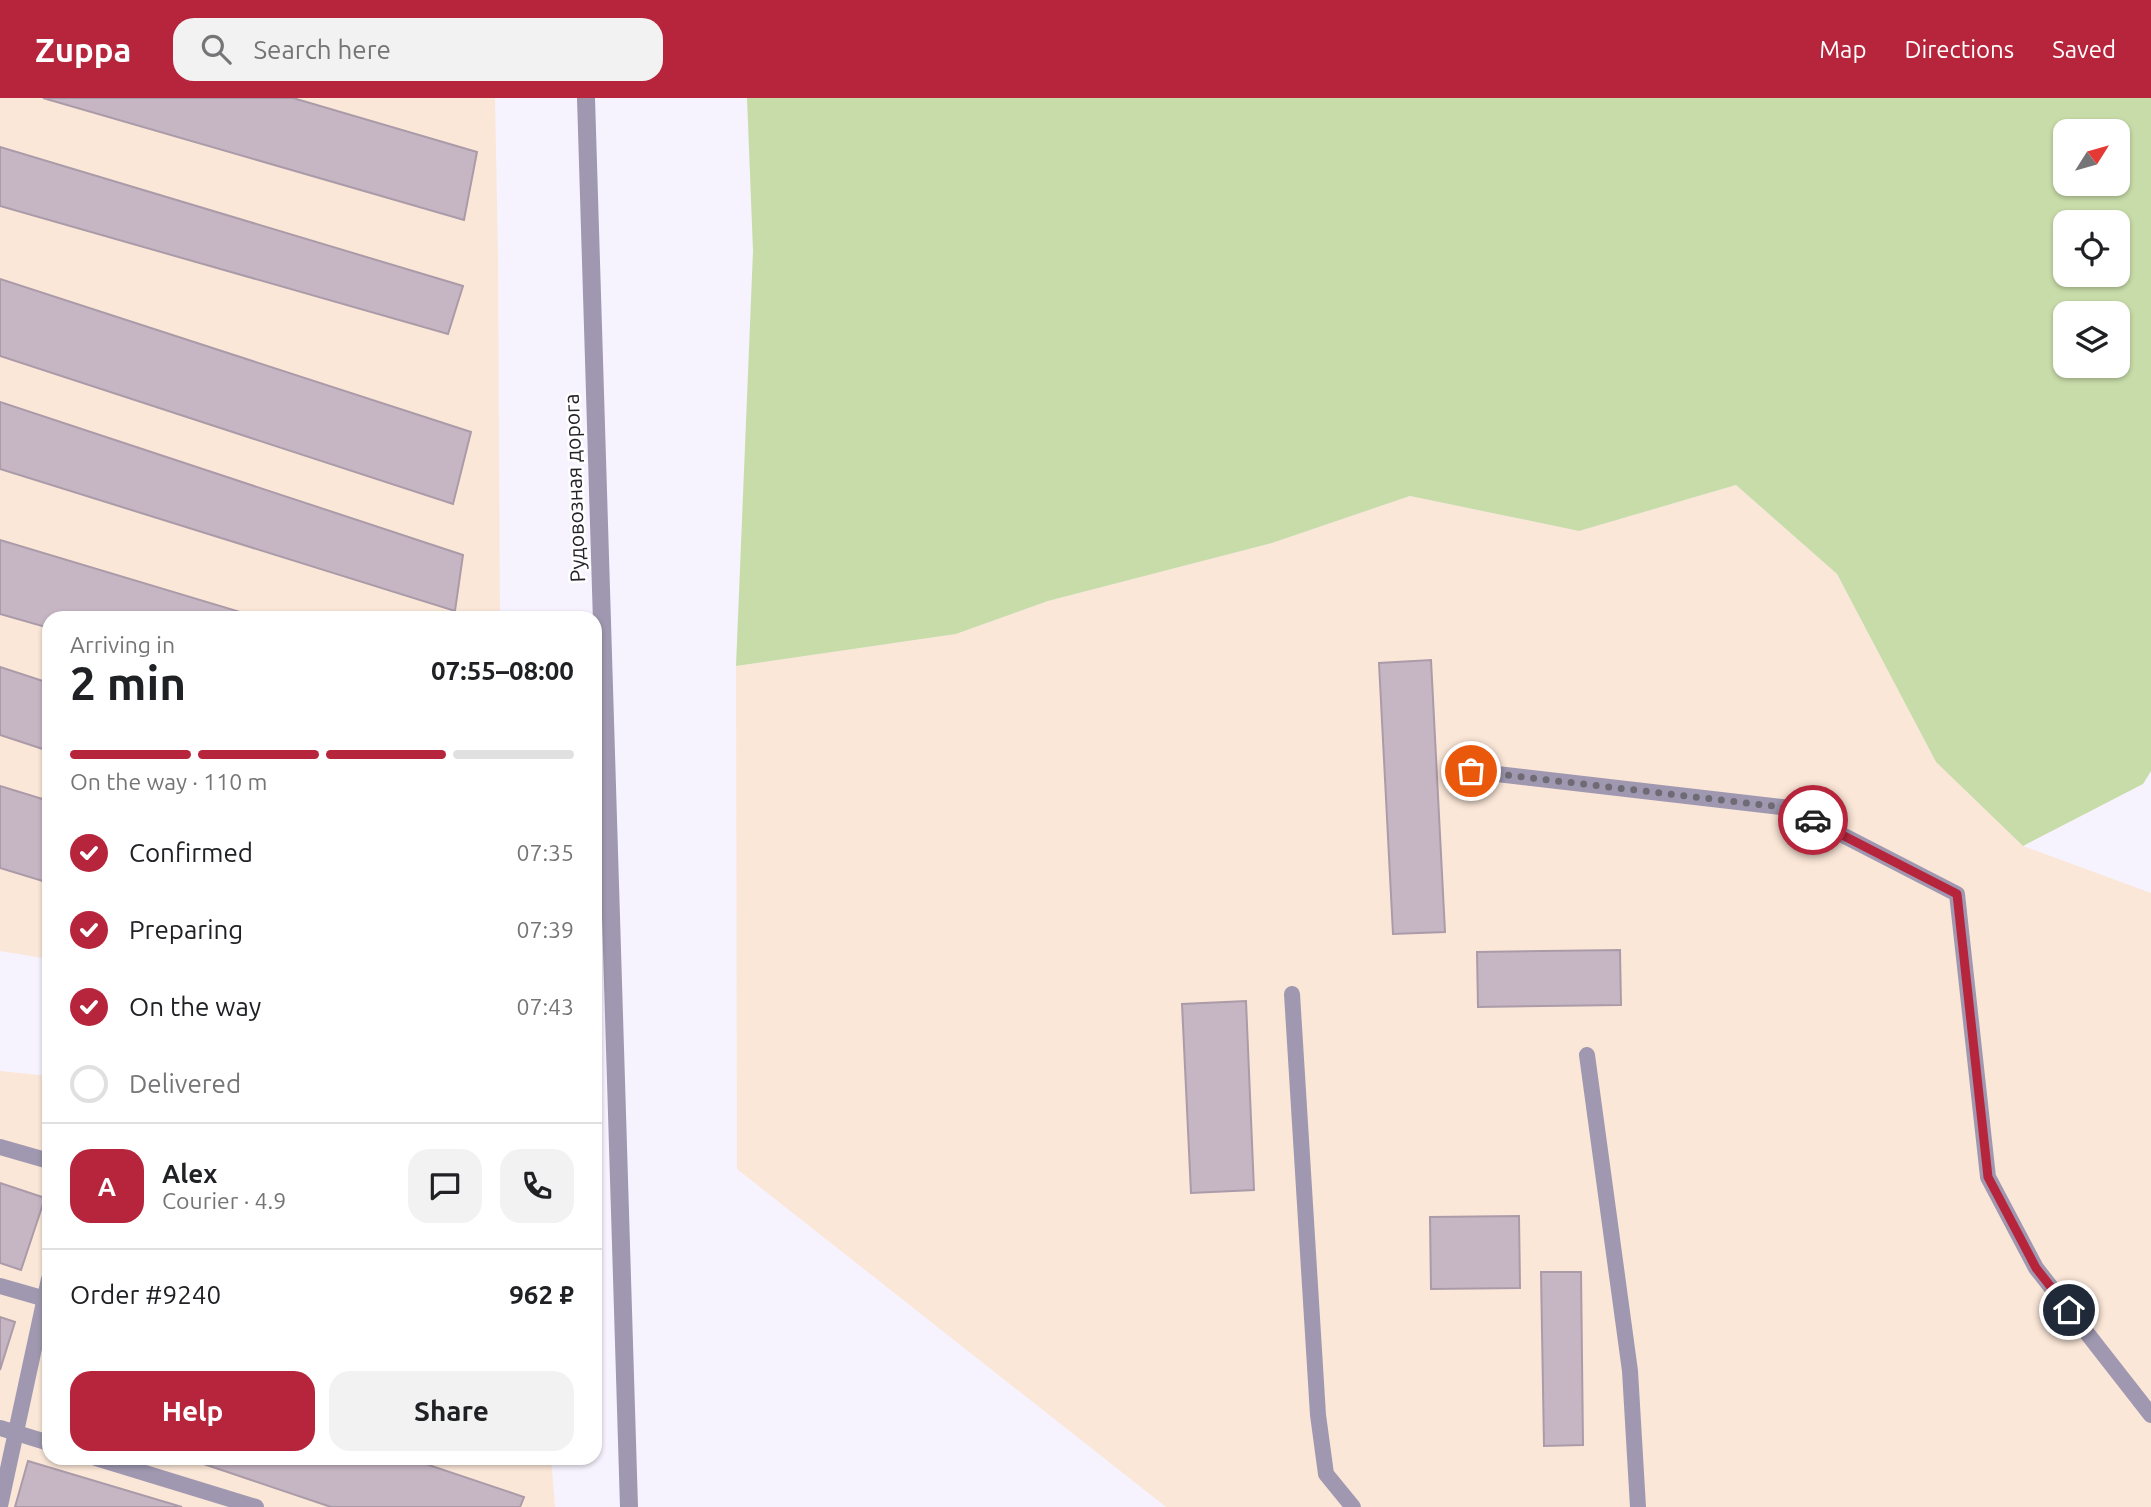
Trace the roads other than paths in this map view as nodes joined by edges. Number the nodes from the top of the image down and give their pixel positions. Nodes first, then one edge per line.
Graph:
1 (586, 98) edge
2 (602, 611) edge
3 (602, 622) edge
4 (1471, 771) dead end
5 (1292, 995) dead end
6 (1587, 1055) dead end
7 (0, 1147) edge
8 (42, 1159) edge
9 (0, 1286) edge
10 (42, 1299) edge
11 (42, 1317) edge
12 (2151, 1415) edge
13 (8, 1431) edge
14 (42, 1441) edge
15 (119, 1465) edge
16 (0, 1506) edge
17 (256, 1507) edge
18 (629, 1507) edge
19 (1353, 1507) edge
20 (1638, 1507) edge

1 - 2 street, Рудовозная дорога
3 - 18 street, Рудовозная дорога
4 - 12 lane
5 - 19 lane
6 - 20 lane
7 - 8 lane
9 - 10 lane
11 - 13 lane
13 - 14 lane
13 - 16 lane
15 - 17 lane

